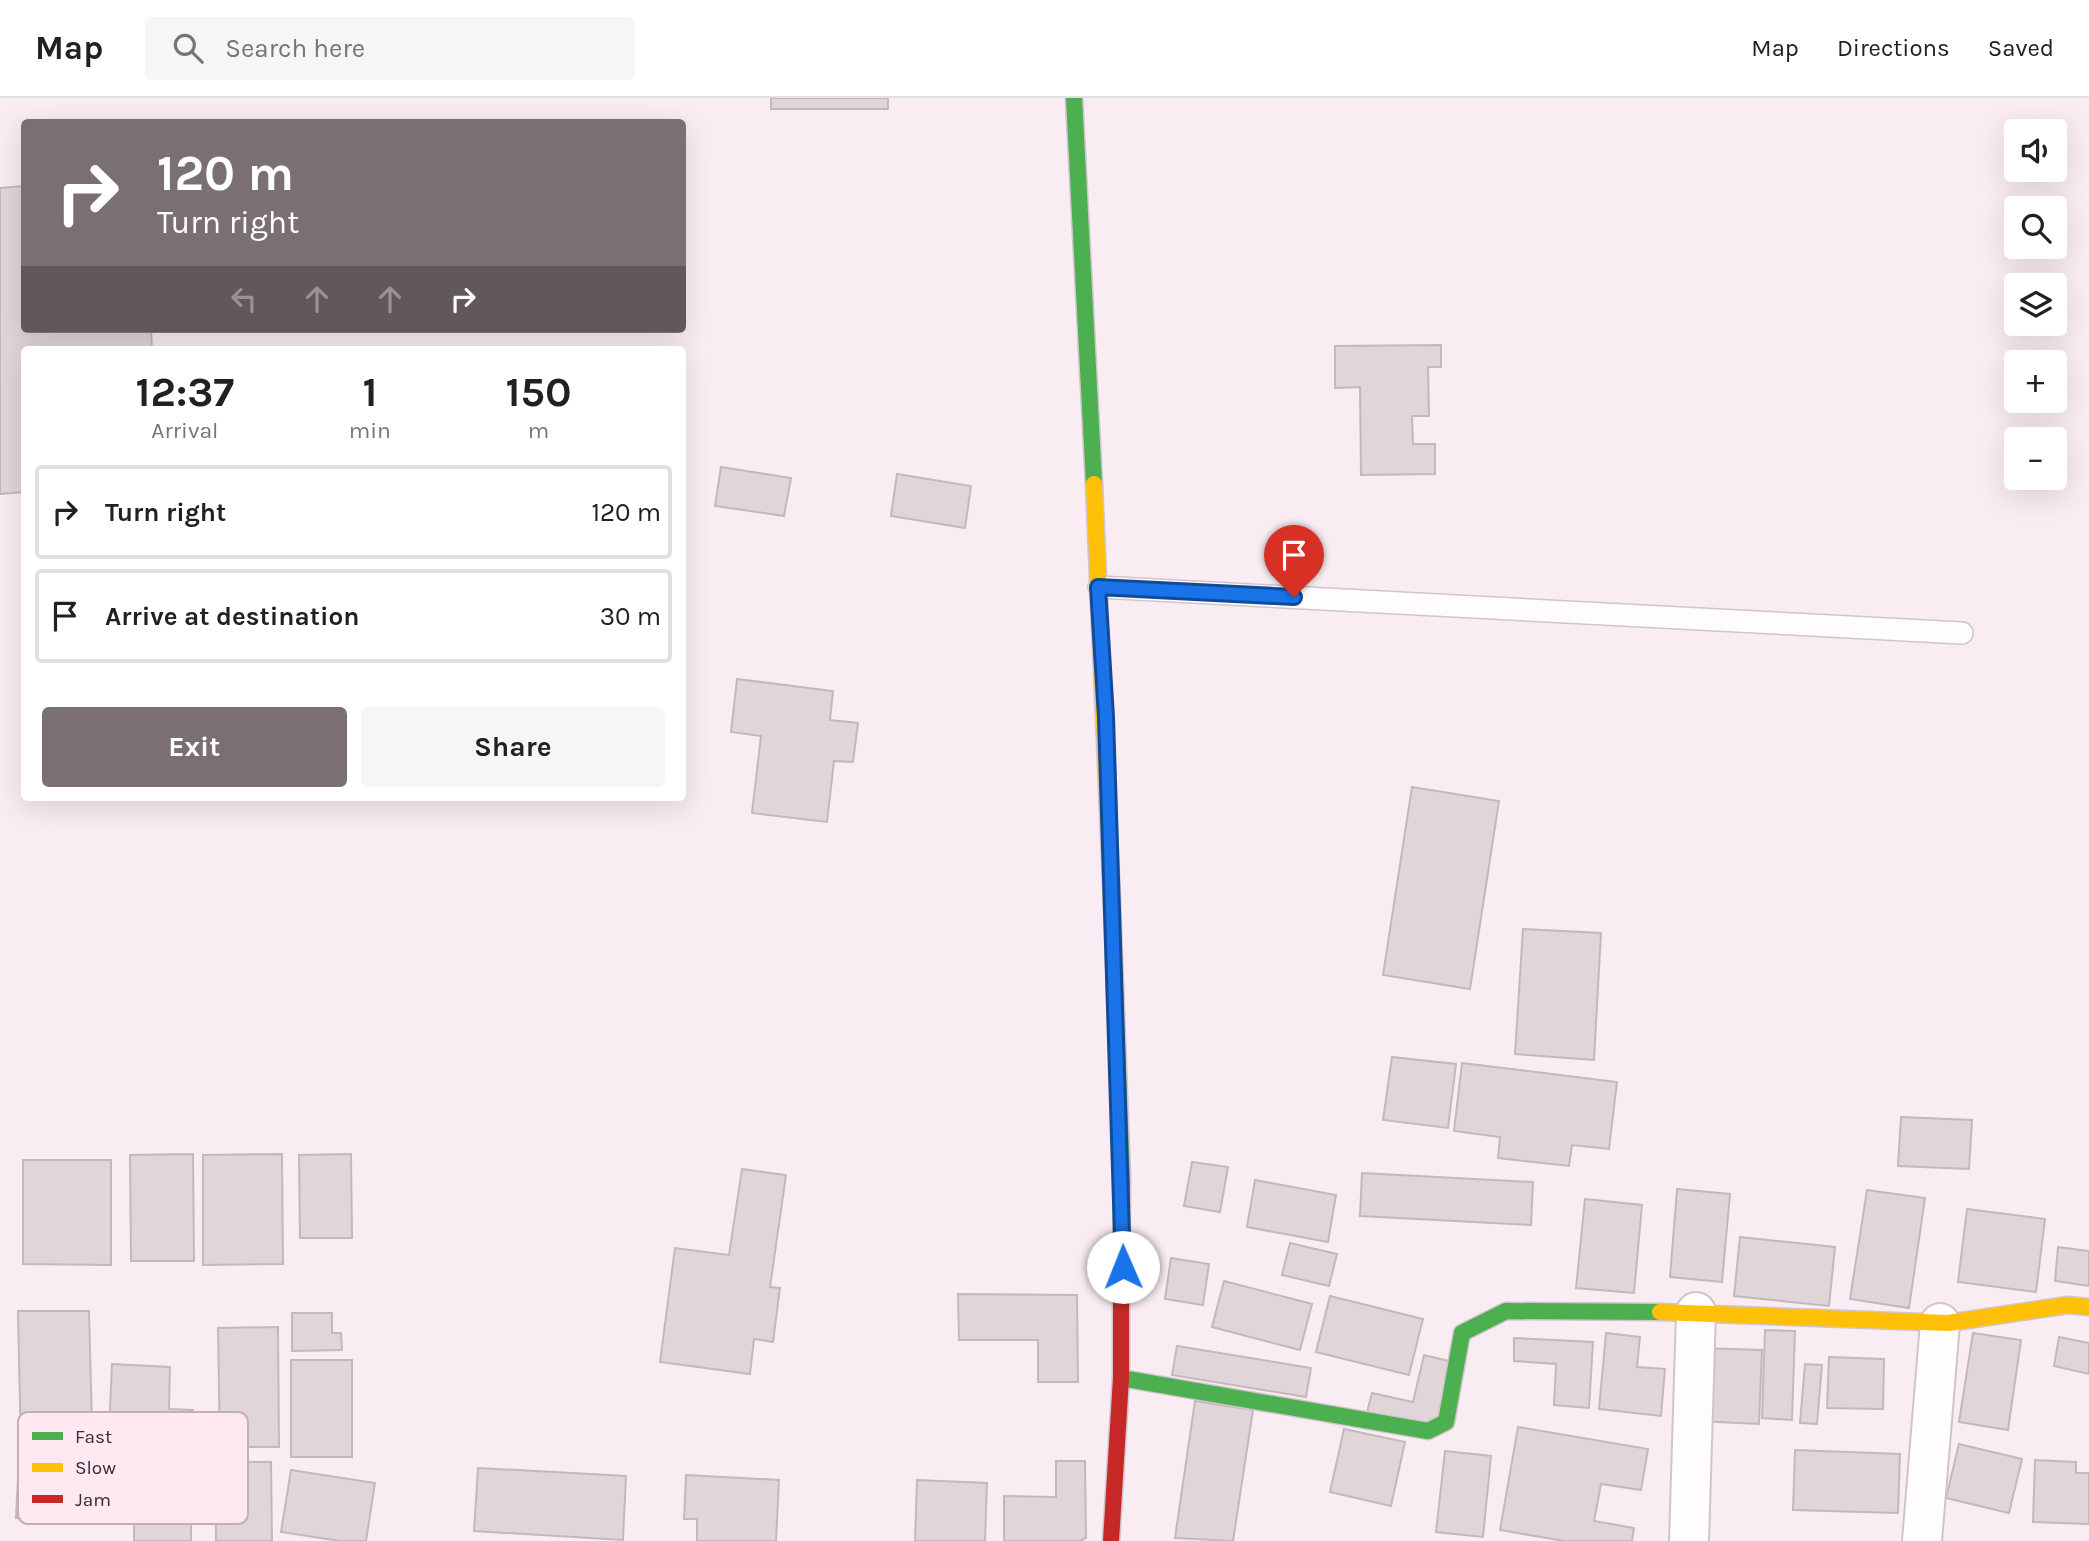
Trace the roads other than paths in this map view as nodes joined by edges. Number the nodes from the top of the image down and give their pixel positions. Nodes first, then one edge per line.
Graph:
1 (1074, 98) edge
2 (1098, 587) junction
3 (1962, 633) dead end
4 (2089, 1307) edge
5 (1696, 1312) junction
6 (1940, 1323) junction
7 (1121, 1378) junction
8 (1111, 1541) edge
9 (1689, 1541) edge
10 (1922, 1541) edge

1 - 2 street
2 - 3 lane
2 - 7 street
4 - 6 street
5 - 6 street
5 - 7 street
5 - 9 street
6 - 10 street
7 - 8 street

